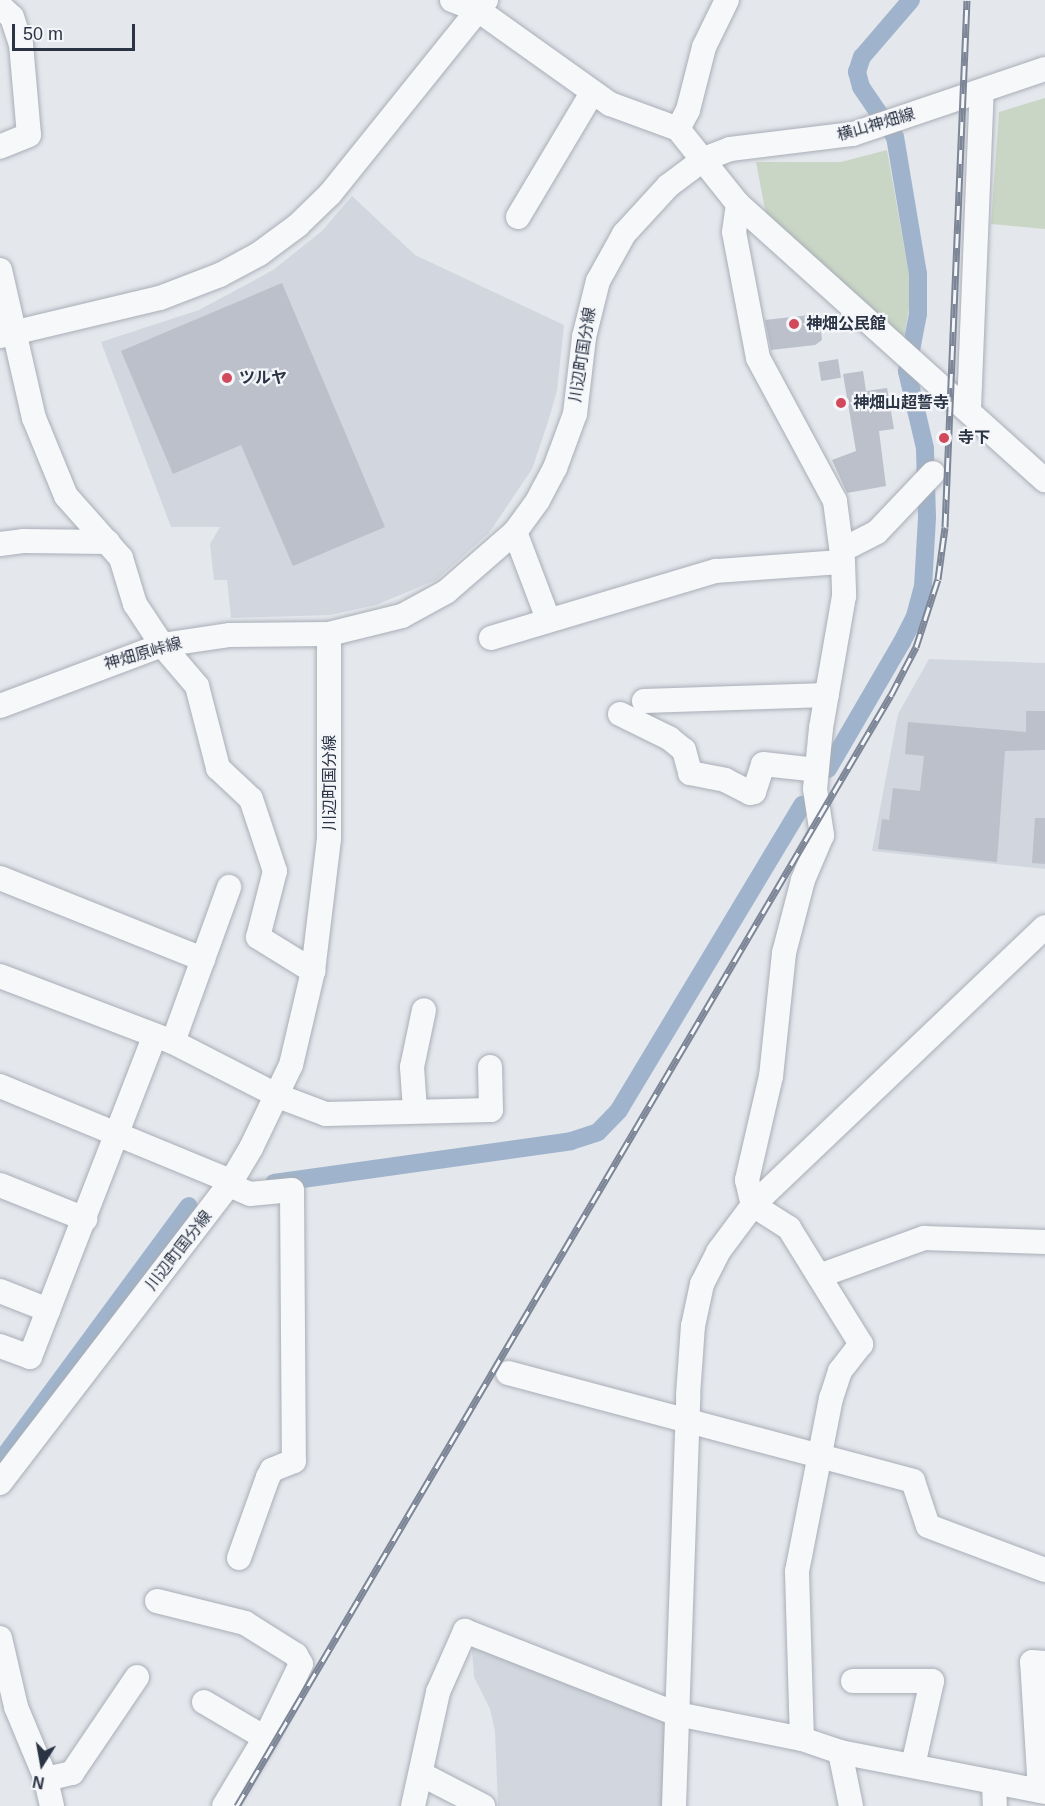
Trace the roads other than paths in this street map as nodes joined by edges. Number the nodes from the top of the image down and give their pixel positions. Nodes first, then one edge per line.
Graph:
1 (453, 0) edge
2 (727, 0) edge
3 (482, 5) edge
4 (0, 6) edge
5 (1045, 69) edge
6 (982, 91) junction
7 (592, 93) junction
8 (678, 129) junction
9 (0, 147) edge
10 (704, 159) junction
11 (738, 204) junction
12 (518, 217) dead end
13 (0, 270) edge
14 (6, 334) edge
15 (969, 408) junction
16 (929, 477) dead end
17 (1045, 480) edge
18 (515, 532) junction
19 (108, 542) junction
20 (0, 544) edge
21 (843, 556) junction
22 (548, 619) junction
23 (329, 634) junction
24 (491, 638) dead end
25 (162, 645) junction
26 (827, 694) junction
27 (644, 701) dead end
28 (0, 706) edge
29 (620, 714) dead end
30 (817, 770) junction
31 (0, 878) edge
32 (229, 887) dead end
33 (1045, 927) edge
34 (203, 958) junction
35 (313, 971) junction
36 (0, 976) edge
37 (424, 1010) dead end
38 (164, 1039) junction
39 (490, 1067) dead end
40 (0, 1086) edge
41 (278, 1095) junction
42 (415, 1110) junction
43 (120, 1133) junction
44 (230, 1183) junction
45 (0, 1185) edge
46 (753, 1205) junction
47 (85, 1219) junction
48 (1045, 1242) edge
49 (819, 1276) junction
50 (0, 1291) edge
51 (48, 1310) junction
52 (0, 1346) edge
53 (508, 1373) dead end
54 (688, 1422) junction
55 (817, 1455) junction
56 (0, 1483) edge
57 (239, 1558) dead end
58 (1045, 1570) edge
59 (157, 1601) dead end
60 (0, 1638) edge
61 (1045, 1663) edge
62 (137, 1677) dead end
63 (853, 1681) dead end
64 (204, 1702) dead end
65 (676, 1714) junction
66 (265, 1738) junction
67 (802, 1739) junction
68 (840, 1752) junction
69 (913, 1765) junction
70 (421, 1774) junction
71 (46, 1779) junction
72 (1042, 1791) edge
73 (995, 1794) edge
74 (52, 1806) edge
75 (224, 1806) edge
76 (413, 1806) edge
77 (483, 1806) edge
78 (674, 1806) edge
79 (852, 1806) edge

1 - 3 street
2 - 8 street
3 - 7 street
3 - 14 street
4 - 9 street
5 - 6 street, 横山神畑線
6 - 10 street, 横山神畑線
6 - 15 street
7 - 8 street
7 - 12 street
8 - 10 street
10 - 11 street
10 - 18 street, 川辺町国分線
11 - 15 street
11 - 21 street
13 - 14 street
14 - 19 street
15 - 17 street
16 - 21 street
18 - 22 street
18 - 23 street, 川辺町国分線
19 - 20 street
19 - 25 street
21 - 22 street
21 - 26 street
22 - 24 street
23 - 25 street, 神畑原峠線
23 - 35 street, 川辺町国分線
25 - 28 street, 神畑原峠線
25 - 35 street
26 - 27 street
26 - 30 street
29 - 30 street
30 - 46 street
31 - 34 street
32 - 34 street
33 - 46 street
34 - 38 street
35 - 41 street, 川辺町国分線
36 - 38 street
37 - 42 street
38 - 41 street
38 - 43 street
39 - 42 street
40 - 43 street
41 - 42 street
41 - 44 street, 川辺町国分線
43 - 44 street
43 - 47 street
44 - 56 street, 川辺町国分線
44 - 57 street
45 - 47 street
46 - 49 street
46 - 54 street
47 - 51 street
48 - 49 street
49 - 55 street
50 - 51 street
51 - 52 street
53 - 54 street
54 - 55 street
54 - 65 street
55 - 58 street
55 - 67 street
59 - 66 street
60 - 71 street
61 - 72 street
62 - 71 street
63 - 69 street
64 - 66 street
65 - 67 street
65 - 70 street
65 - 78 street
66 - 75 street
67 - 68 street
68 - 69 street
68 - 79 street
69 - 73 street
70 - 76 street
70 - 77 street
71 - 74 street
72 - 73 street

